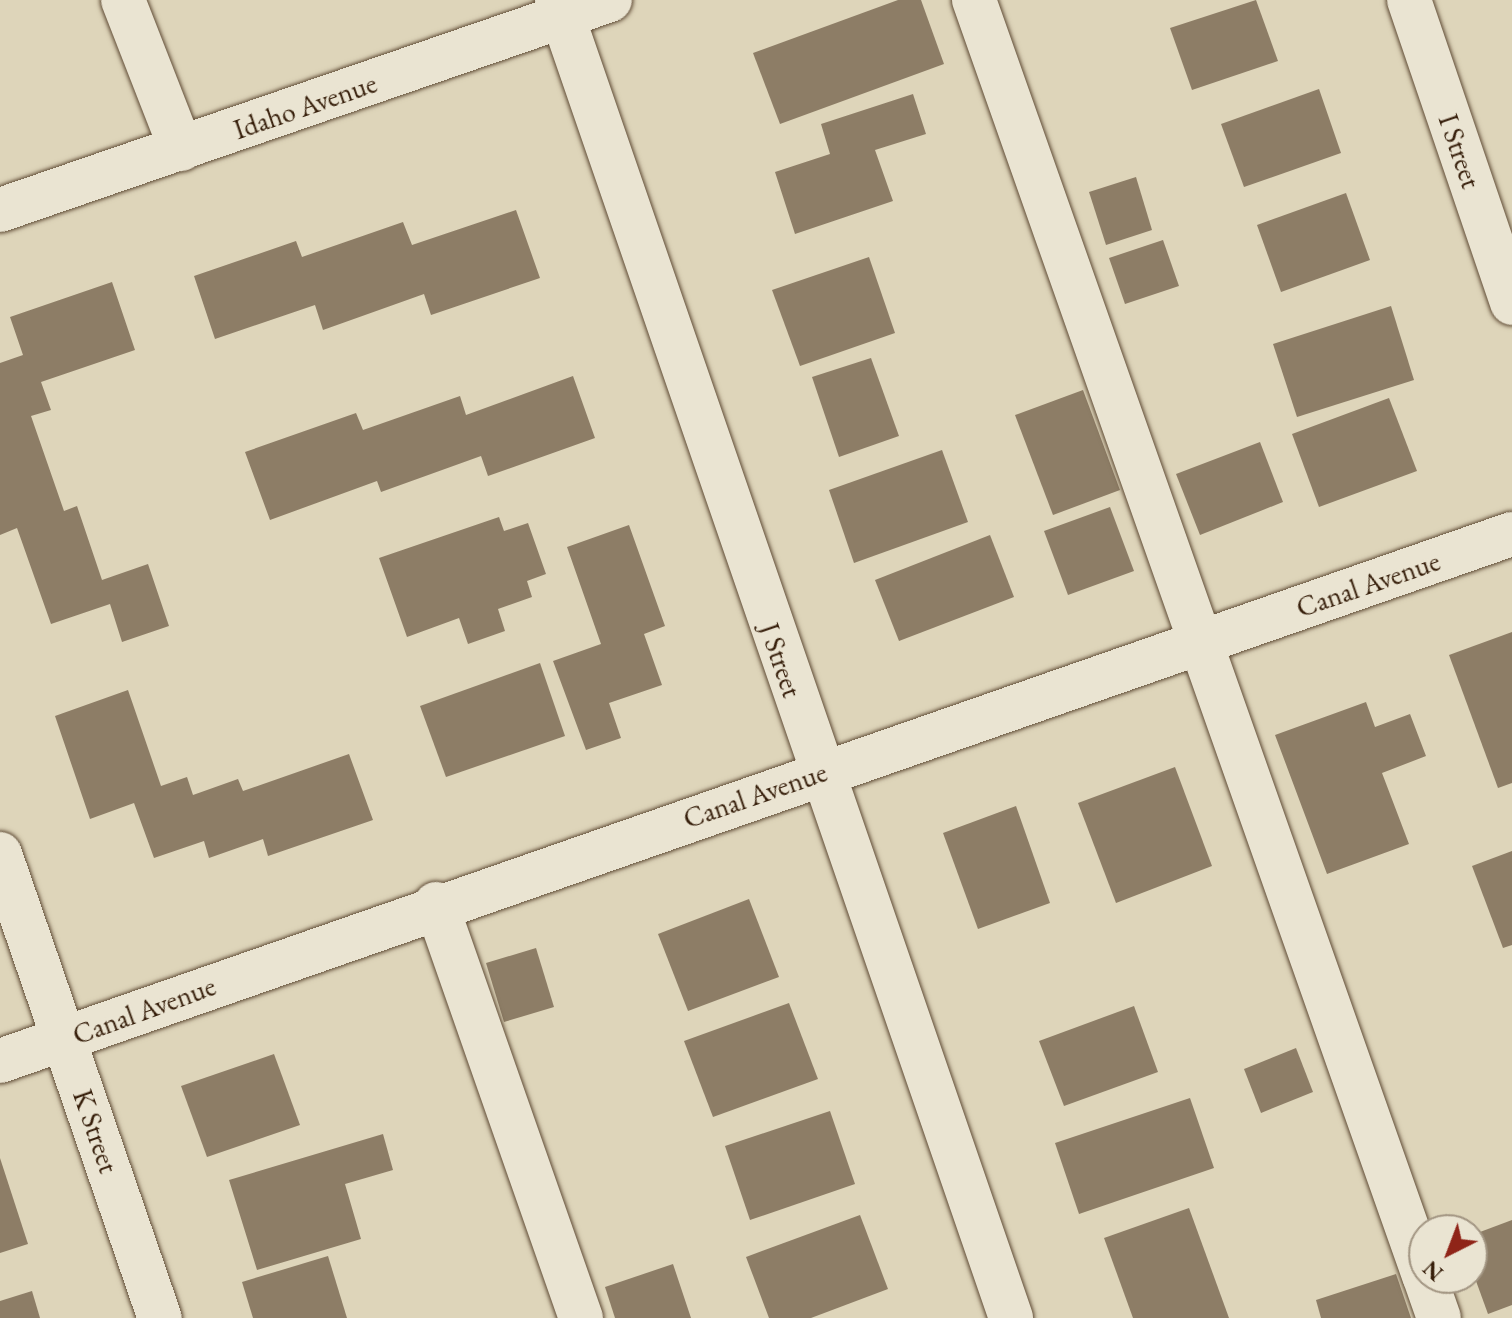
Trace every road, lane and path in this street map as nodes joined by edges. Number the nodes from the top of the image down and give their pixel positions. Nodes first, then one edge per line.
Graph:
1 (123, 0) edge
2 (610, 0) edge
3 (974, 0) edge
4 (1409, 0) edge
5 (560, 8) edge
6 (181, 149) junction
7 (0, 210) edge
8 (1512, 303) edge
9 (1512, 534) edge
10 (1203, 642) junction
11 (820, 772) junction
12 (0, 854) edge
13 (436, 904) junction
14 (64, 1038) junction
15 (0, 1061) edge
16 (1408, 1231) edge
17 (1430, 1294) edge
18 (160, 1318) edge
19 (581, 1318) edge
20 (1011, 1318) edge
21 (1439, 1318) edge

1 - 6 street
2 - 5 street, Idaho Avenue
3 - 10 street
4 - 8 street, I Street
5 - 6 street, Idaho Avenue
5 - 11 street, J Street
6 - 7 street, Idaho Avenue
9 - 10 street, Canal Avenue
10 - 11 street, Canal Avenue
10 - 16 street
11 - 13 street, Canal Avenue
11 - 20 street, J Street
12 - 14 street, K Street
13 - 14 street, Canal Avenue
13 - 19 street
14 - 15 street, Canal Avenue
14 - 18 street, K Street
17 - 21 street

